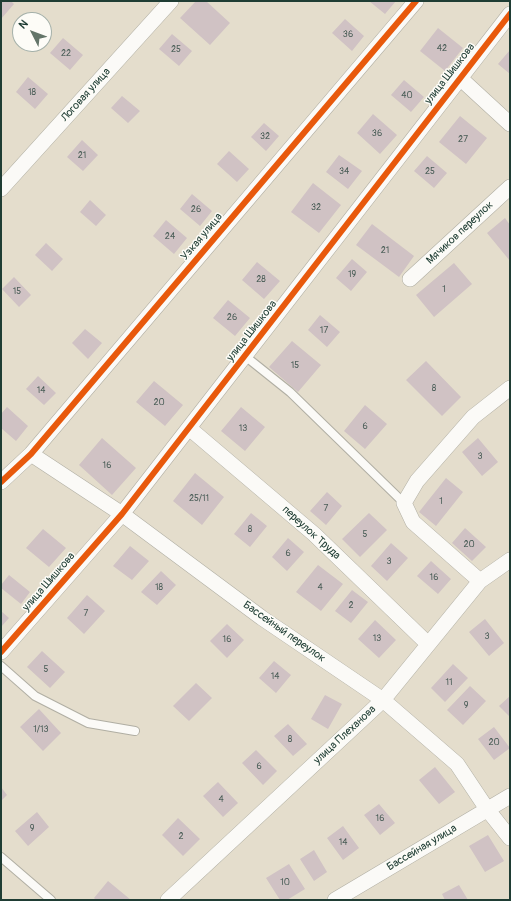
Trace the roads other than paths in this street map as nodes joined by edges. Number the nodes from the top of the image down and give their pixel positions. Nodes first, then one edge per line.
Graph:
1 (171, 1) edge
2 (416, 1) edge
3 (510, 14) edge
4 (460, 78) junction
5 (510, 124) edge
6 (510, 187) edge
7 (1, 190) edge
8 (410, 279) dead end
9 (245, 356) junction
10 (510, 388) edge
11 (189, 428) junction
12 (31, 454) junction
13 (1, 482) edge
14 (404, 503) junction
15 (122, 514) junction
16 (510, 560) edge
17 (480, 582) junction
18 (428, 644) junction
19 (1, 652) edge
20 (1, 666) edge
21 (383, 700) junction
22 (135, 731) dead end
23 (510, 796) edge
24 (487, 809) junction
25 (510, 838) edge
26 (1, 857) edge
27 (51, 900) edge
28 (168, 900) edge
29 (335, 900) edge

1 - 7 street, Логовая улица
2 - 12 street, Узкая улица
3 - 4 street, улица Шишкова
4 - 5 street
4 - 9 street, улица Шишкова
6 - 8 street, Мячиков переулок
9 - 11 street, улица Шишкова
9 - 14 lane
10 - 14 street
11 - 15 street, улица Шишкова
11 - 18 street, переулок Труда
12 - 13 street, Узкая улица
12 - 15 street, Бассейный переулок
14 - 17 street
15 - 19 street, улица Шишкова
15 - 21 street, Бассейный переулок
16 - 17 street, улица Плеханова
17 - 18 street, улица Плеханова
18 - 21 street, улица Плеханова
20 - 22 lane
21 - 24 street, Бассейный переулок
21 - 28 street, улица Плеханова
23 - 24 street, Бассейная улица
24 - 25 street, Бассейный переулок
24 - 29 street, Бассейная улица
26 - 27 lane

